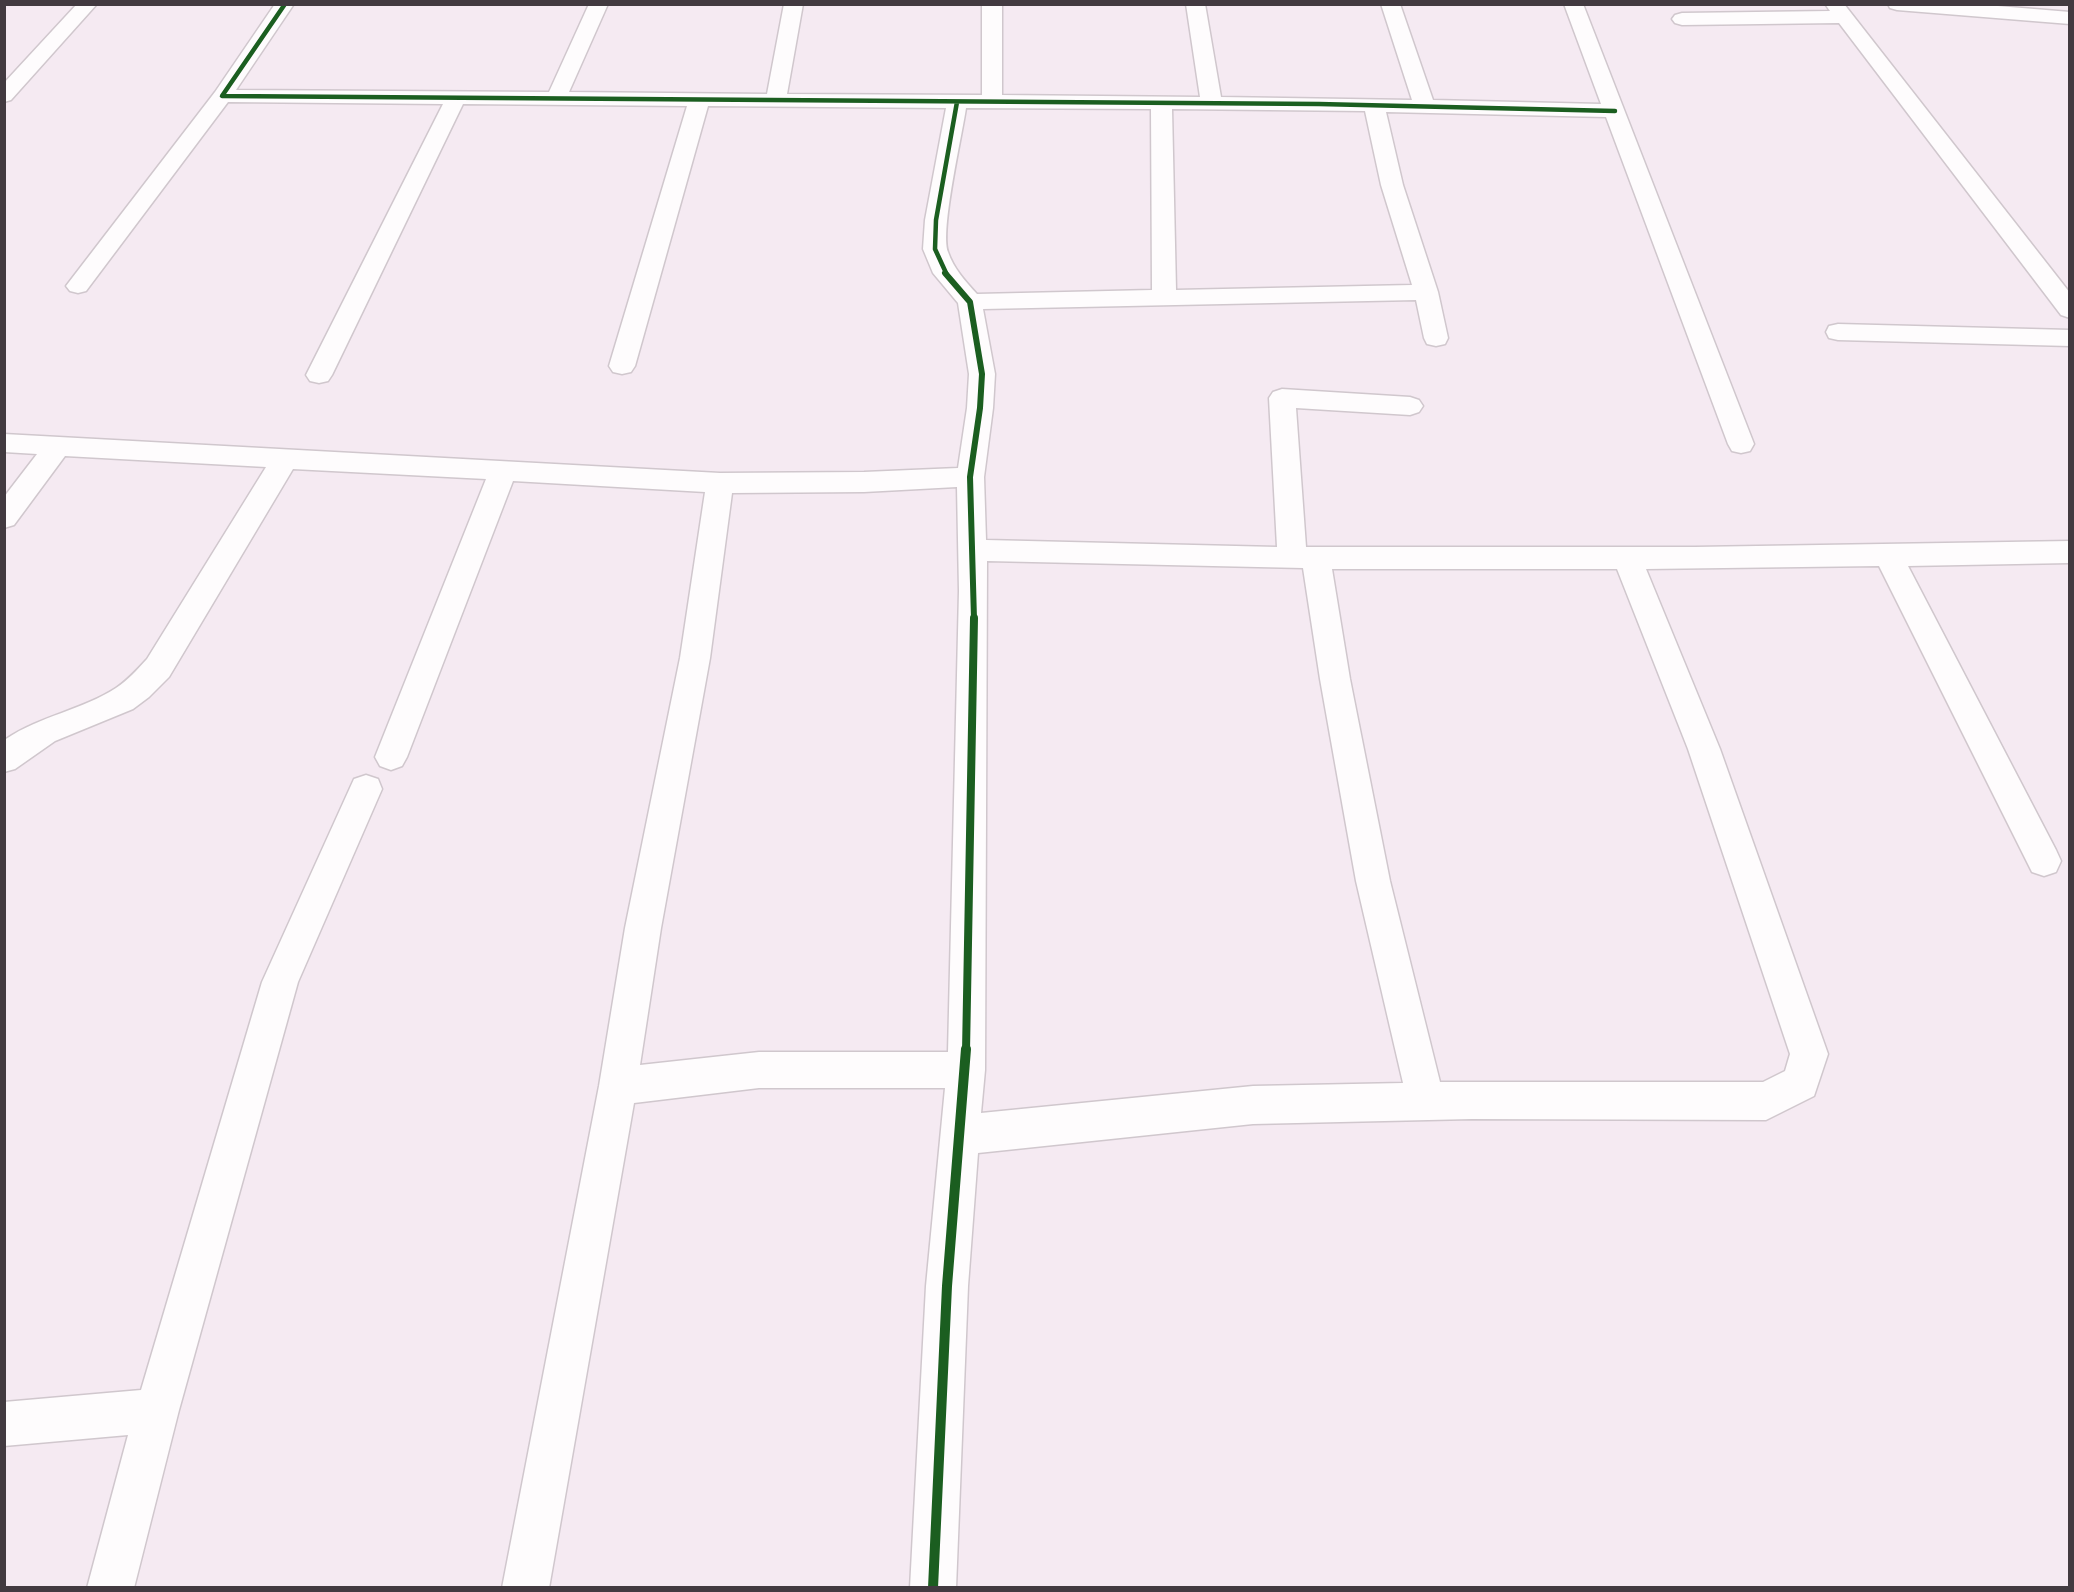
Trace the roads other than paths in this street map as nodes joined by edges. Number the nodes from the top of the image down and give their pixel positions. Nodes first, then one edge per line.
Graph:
1 (88, 4) edge
2 (285, 4) edge
3 (599, 4) edge
4 (794, 4) edge
5 (992, 4) edge
6 (1195, 4) edge
7 (1390, 4) edge
8 (1573, 4) edge
9 (1897, 4) edge
10 (1839, 11) edge
11 (2070, 18) edge
12 (1682, 19) dead end
13 (4, 96) edge
14 (222, 96) junction
15 (456, 98) junction
16 (556, 99) junction
17 (699, 100) junction
18 (776, 100) junction
19 (957, 102) junction
20 (992, 102) junction
21 (1161, 103) junction
22 (1212, 104) junction
23 (1374, 105) junction
24 (1424, 106) junction
25 (1615, 111) junction
26 (78, 286) dead end
27 (1426, 292) junction
28 (1164, 298) junction
29 (970, 302) junction
30 (2070, 310) edge
31 (1838, 332) dead end
32 (1436, 338) dead end
33 (2070, 338) edge
34 (622, 366) dead end
35 (319, 375) dead end
36 (1410, 406) dead end
37 (4, 443) edge
38 (1741, 444) dead end
39 (58, 446) junction
40 (285, 459) junction
41 (503, 471) junction
42 (970, 477) junction
43 (720, 483) junction
44 (4, 518) edge
45 (973, 550) junction
46 (2070, 552) edge
47 (1889, 557) junction
48 (1304, 558) junction
49 (1627, 559) junction
50 (392, 757) dead end
51 (4, 759) edge
52 (366, 789) dead end
53 (2044, 861) dead end
54 (966, 1070) junction
55 (618, 1086) junction
56 (1426, 1101) junction
57 (961, 1135) junction
58 (157, 1410) junction
59 (4, 1424) edge
60 (110, 1587) edge
61 (525, 1587) edge
62 (933, 1587) edge

1 - 13 street
2 - 14 street
3 - 16 street
4 - 18 street
5 - 20 street
6 - 22 street
7 - 24 street
8 - 25 street
9 - 11 street
10 - 12 street
10 - 30 street
14 - 15 street
14 - 26 street
15 - 16 street
15 - 35 street
16 - 17 street
17 - 18 street
17 - 34 street
18 - 19 street
19 - 20 street
19 - 29 street
20 - 21 street
21 - 22 street
21 - 28 street
22 - 23 street
23 - 24 street
23 - 27 street
24 - 25 street
25 - 38 street
27 - 28 street
27 - 32 street
28 - 29 street
29 - 42 street
31 - 33 street
36 - 48 street
37 - 39 street
39 - 40 street
39 - 44 street
40 - 41 street
40 - 51 street
41 - 43 street
41 - 50 street
42 - 43 street
42 - 45 street
43 - 55 street
45 - 48 street
45 - 54 street
46 - 47 street
47 - 49 street
47 - 53 street
48 - 49 street
48 - 56 street
49 - 56 street
52 - 58 street
54 - 55 street
54 - 57 street
55 - 61 street
56 - 57 street
57 - 62 street
58 - 59 street
58 - 60 street

